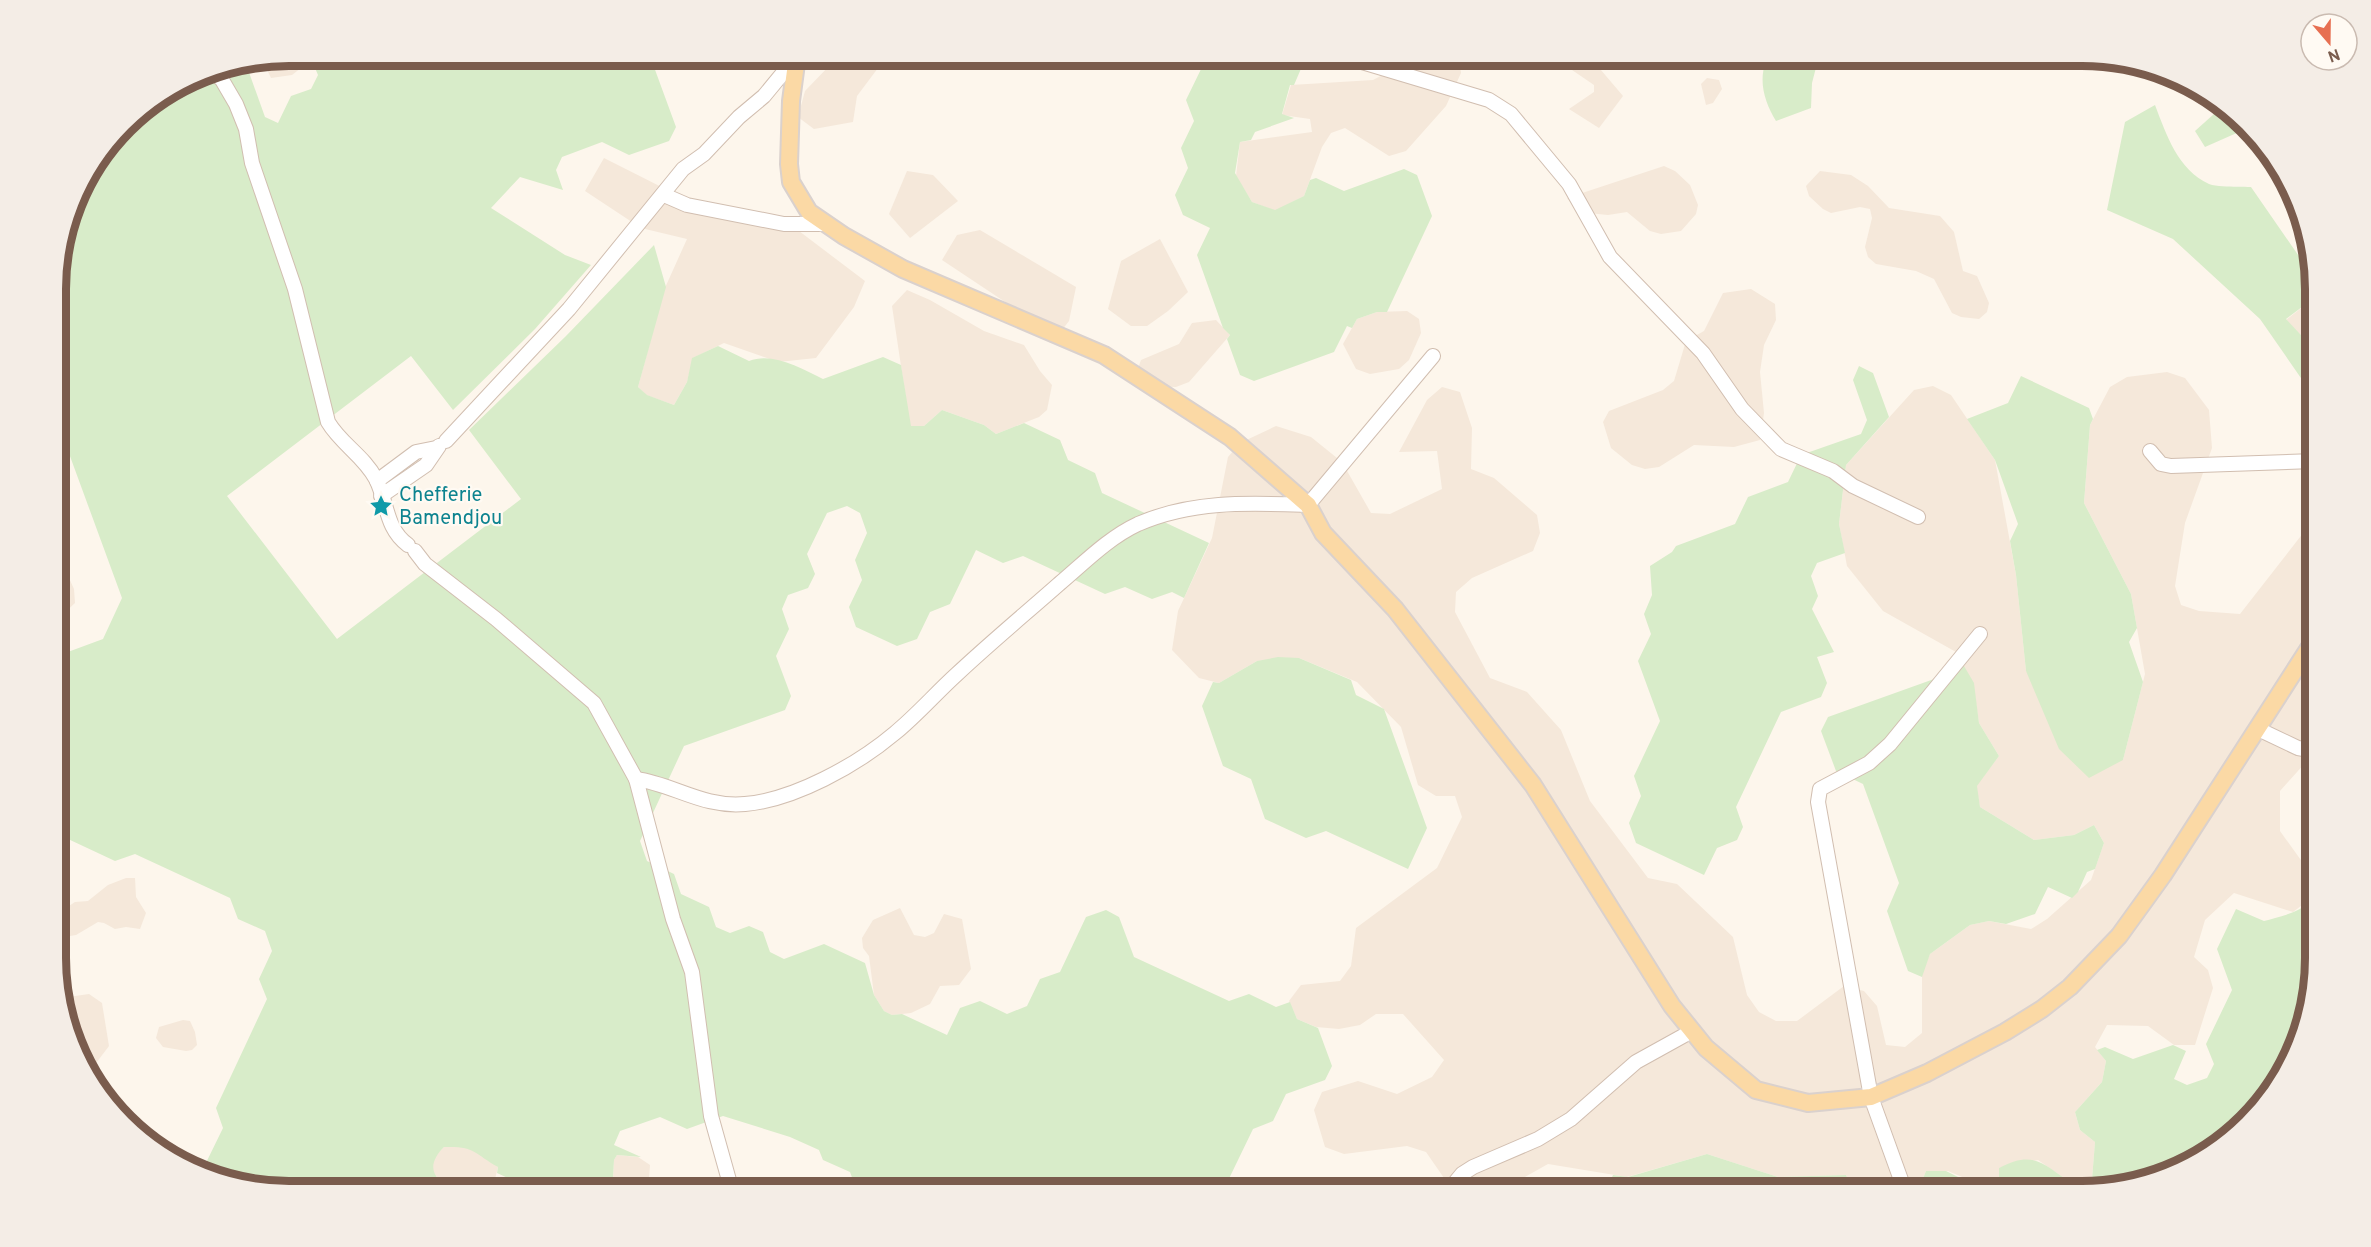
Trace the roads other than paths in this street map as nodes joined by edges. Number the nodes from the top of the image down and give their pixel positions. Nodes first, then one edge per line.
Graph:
1 (789, 66) edge
2 (796, 66) edge
3 (1375, 66) edge
4 (218, 78) edge
5 (664, 195) junction
6 (826, 224) junction
7 (1433, 356) dead end
8 (440, 445) junction
9 (2150, 451) dead end
10 (2305, 461) edge
11 (377, 481) junction
12 (381, 496) junction
13 (1308, 505) junction
14 (1918, 517) dead end
15 (1980, 634) dead end
16 (2305, 655) edge
17 (2258, 729) junction
18 (2305, 749) edge
19 (636, 779) junction
20 (1692, 1031) junction
21 (1871, 1097) junction
22 (729, 1181) edge
23 (1456, 1181) edge
24 (1901, 1181) edge

1 - 5 street
2 - 6 main road
3 - 14 street
4 - 11 street
5 - 6 street
5 - 8 street
6 - 13 main road
7 - 13 street
8 - 11 street
8 - 12 street
9 - 10 street
11 - 12 street
12 - 19 street
13 - 19 street
13 - 20 main road
15 - 21 street
16 - 17 main road
17 - 18 street
17 - 21 main road
19 - 22 street
20 - 21 main road
20 - 23 street
21 - 24 street

